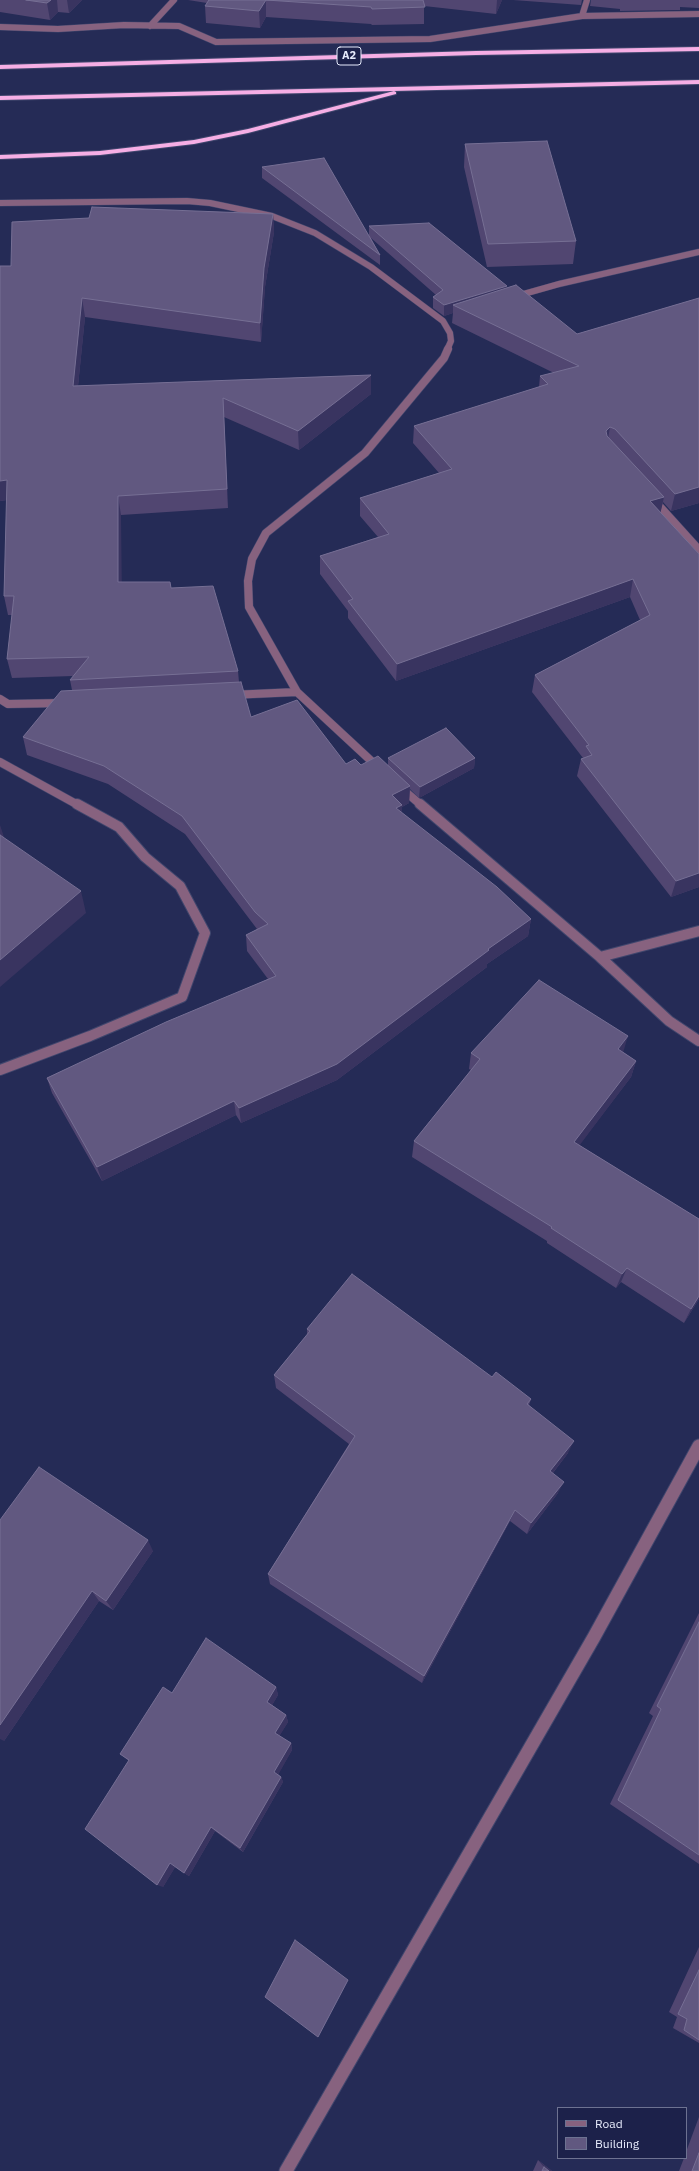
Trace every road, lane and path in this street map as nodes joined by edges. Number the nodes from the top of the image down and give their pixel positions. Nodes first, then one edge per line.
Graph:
1 (174, 0) edge
2 (587, 0) edge
3 (699, 14) edge
4 (582, 16) junction
5 (150, 26) junction
6 (0, 27) edge
7 (699, 49) edge
8 (0, 67) edge
9 (699, 82) edge
10 (446, 87) junction
11 (0, 98) edge
12 (0, 157) edge
13 (0, 203) edge
14 (699, 252) edge
15 (507, 299) edge
16 (646, 491) edge
17 (699, 550) edge
18 (297, 692) junction
19 (219, 696) edge
20 (0, 699) edge
21 (70, 703) edge
22 (4, 706) edge
23 (0, 762) edge
24 (699, 931) edge
25 (600, 957) junction
26 (699, 1041) edge
27 (0, 1070) edge
28 (699, 1446) edge
29 (286, 2171) edge

1 - 5 street
2 - 4 street
3 - 4 street
4 - 5 street
5 - 6 street
7 - 8 highway, A2
9 - 10 highway
10 - 11 highway
10 - 12 highway
13 - 18 street
14 - 15 street
16 - 17 street
18 - 19 street
18 - 25 street
20 - 22 street
21 - 22 street
23 - 27 street
24 - 25 street
25 - 26 street
28 - 29 street

